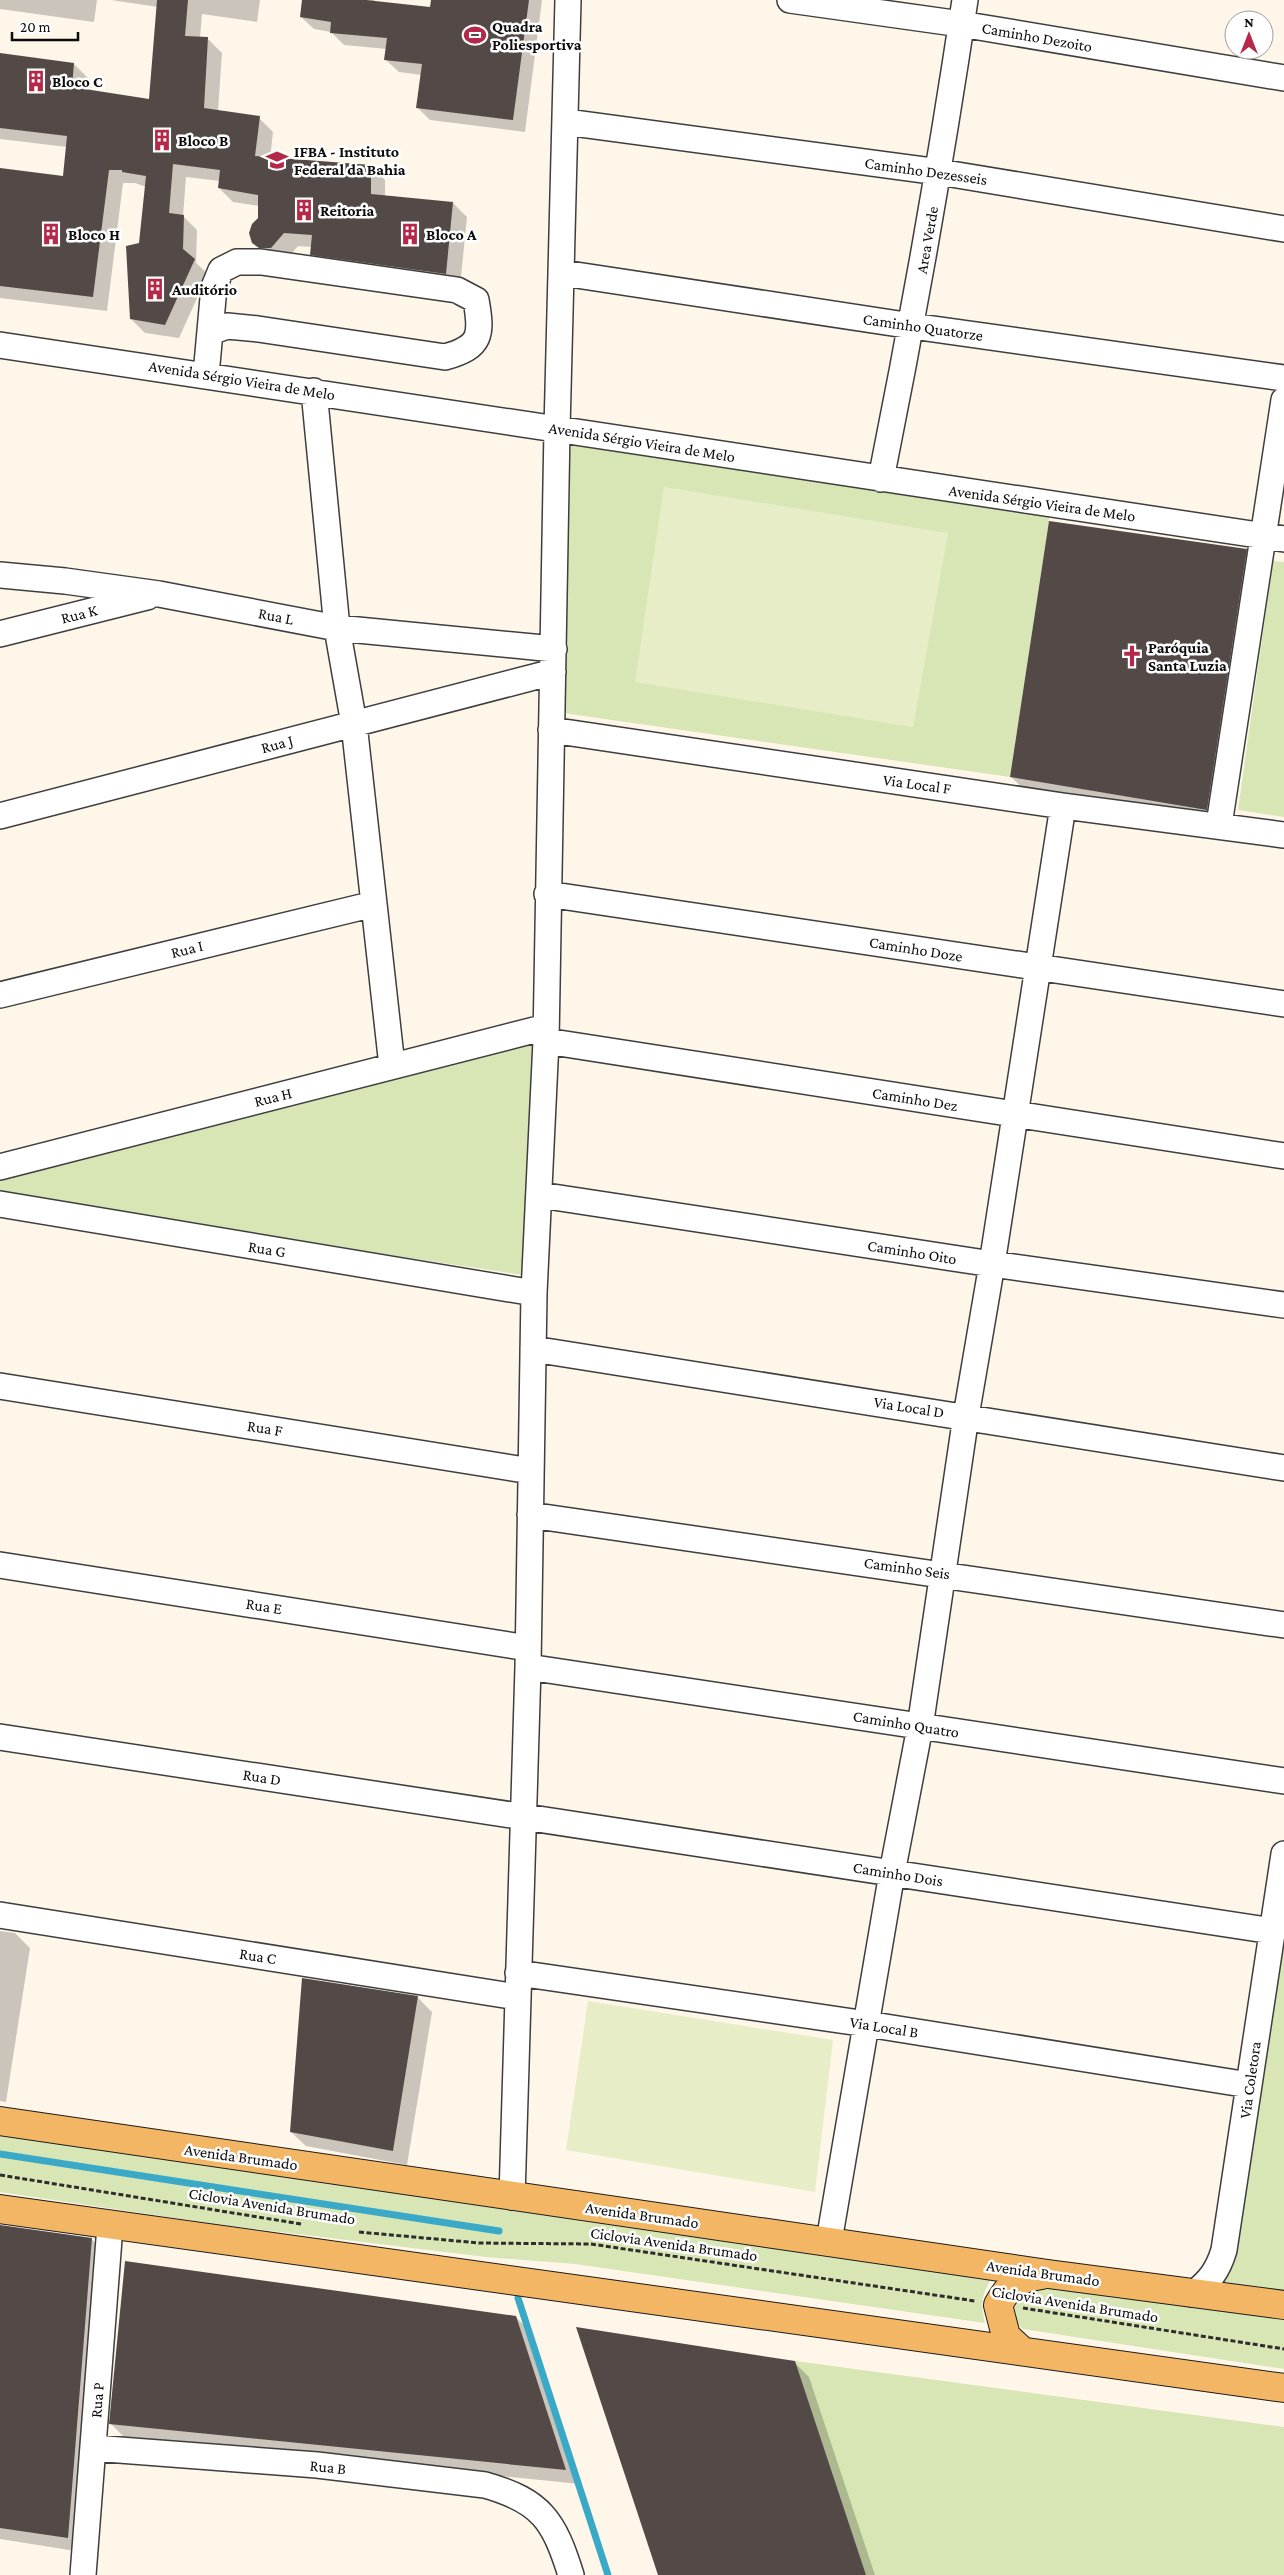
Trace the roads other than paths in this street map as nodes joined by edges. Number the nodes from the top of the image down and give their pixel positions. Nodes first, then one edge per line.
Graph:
1 (568, 0) edge
2 (790, 0) edge
3 (963, 12) edge
4 (1284, 78) edge
5 (566, 122) junction
6 (939, 172) junction
7 (1284, 229) edge
8 (563, 273) junction
9 (912, 326) junction
10 (211, 332) junction
11 (0, 344) edge
12 (206, 375) junction
13 (1284, 378) edge
14 (314, 392) junction
15 (1284, 400) edge
16 (557, 430) junction
17 (881, 479) junction
18 (1273, 537) edge
19 (0, 575) edge
20 (159, 594) junction
21 (337, 628) junction
22 (0, 634) edge
23 (554, 661) junction
24 (354, 724) junction
25 (551, 730) junction
26 (1063, 806) junction
27 (0, 816) edge
28 (1219, 825) junction
29 (1284, 835) edge
30 (548, 894) junction
31 (374, 904) junction
32 (1038, 968) junction
33 (0, 995) edge
34 (1284, 1004) edge
35 (546, 1034) junction
36 (392, 1066) junction
37 (1014, 1115) junction
38 (1284, 1156) edge
39 (0, 1167) edge
40 (540, 1195) junction
41 (0, 1204) edge
42 (992, 1264) junction
43 (534, 1293) junction
44 (1284, 1305) edge
45 (533, 1348) junction
46 (0, 1386) edge
47 (966, 1416) junction
48 (1284, 1468) edge
49 (531, 1471) junction
50 (530, 1515) junction
51 (0, 1565) edge
52 (942, 1573) junction
53 (1284, 1625) edge
54 (528, 1658) junction
55 (920, 1726) junction
56 (0, 1737) edge
57 (1284, 1781) edge
58 (524, 1818) junction
59 (1284, 1854) edge
60 (892, 1873) junction
61 (0, 1915) edge
62 (1272, 1931) junction
63 (518, 1973) junction
64 (517, 1997) junction
65 (867, 2024) junction
66 (1249, 2085) junction
67 (0, 2121) edge
68 (512, 2197) junction
69 (0, 2209) edge
70 (110, 2226) junction
71 (829, 2241) junction
72 (1048, 2274) junction
73 (1193, 2294) junction
74 (1284, 2304) edge
75 (1021, 2350) junction
76 (1284, 2388) edge
77 (93, 2448) junction
78 (83, 2575) edge
79 (571, 2575) edge

1 - 5 street
2 - 3 street, Caminho Dezoito
3 - 4 street, Caminho Dezoito
3 - 6 street, Area Verde
5 - 6 street, Caminho Dezesseis
5 - 8 street
6 - 7 street, Caminho Dezesseis
6 - 9 street, Area Verde
8 - 9 street, Caminho Quatorze
8 - 16 street
9 - 13 street, Caminho Quatorze
9 - 17 street, Area Verde
10 - 10 street
10 - 12 street
11 - 12 street, Avenida Sérgio Vieira de Melo
12 - 14 street, Avenida Sérgio Vieira de Melo
14 - 16 street, Avenida Sérgio Vieira de Melo
14 - 21 street
15 - 18 street
16 - 17 street, Avenida Sérgio Vieira de Melo
16 - 23 street
17 - 18 street, Avenida Sérgio Vieira de Melo
18 - 28 street
19 - 20 street, Rua L
20 - 21 street, Rua L
20 - 22 street, Rua K
21 - 23 street, Rua L
21 - 24 street
23 - 24 street, Rua J
23 - 25 street
24 - 27 street, Rua J
24 - 31 street
25 - 26 street, Via Local F
25 - 30 street
26 - 28 street, Via Local F
26 - 32 street
28 - 29 street, Via Local F
30 - 32 street, Caminho Doze
30 - 35 street
31 - 33 street, Rua I
31 - 36 street
32 - 34 street, Caminho Doze
32 - 37 street
35 - 36 street, Rua H
35 - 37 street, Caminho Dez
35 - 40 street
36 - 39 street, Rua H
37 - 38 street, Caminho Dez
37 - 42 street
40 - 42 street, Caminho Oito
40 - 43 street
41 - 43 street, Rua G
42 - 44 street, Caminho Oito
42 - 47 street
43 - 45 street
45 - 47 street, Via Local D
45 - 49 street
46 - 49 street, Rua F
47 - 48 street, Via Local D
47 - 52 street
49 - 50 street
50 - 52 street, Caminho Seis
50 - 54 street
51 - 54 street, Rua E
52 - 53 street, Caminho Seis
52 - 55 street
54 - 55 street, Caminho Quatro
54 - 58 street
55 - 57 street, Caminho Quatro
55 - 60 street
56 - 58 street, Rua D
58 - 60 street, Caminho Dois
58 - 63 street
59 - 62 street, Via Coletora
60 - 62 street, Caminho Dois
60 - 65 street
61 - 64 street, Rua C
62 - 66 street, Via Coletora
63 - 64 street
63 - 65 street, Via Local B
64 - 68 street
65 - 66 street, Via Local B
65 - 71 street
66 - 73 street, Via Coletora
67 - 68 main road, Avenida Brumado
68 - 71 main road, Avenida Brumado
69 - 70 main road
70 - 75 main road
70 - 77 street, Rua P
71 - 72 main road, Avenida Brumado
72 - 73 main road, Avenida Brumado
72 - 75 main road
73 - 74 main road, Avenida Brumado
75 - 76 main road
77 - 78 street, Rua P
77 - 79 street, Rua B

